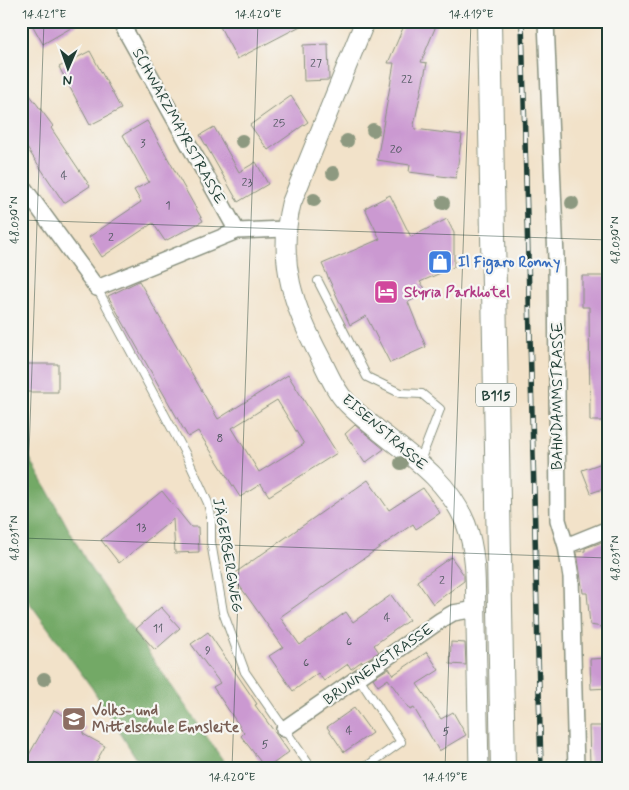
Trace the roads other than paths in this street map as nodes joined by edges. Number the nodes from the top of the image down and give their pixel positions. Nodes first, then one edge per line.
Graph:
1 (120, 21) edge
2 (365, 21) edge
3 (488, 21) edge
4 (546, 21) edge
5 (21, 184) edge
6 (285, 229) junction
7 (237, 231) junction
8 (318, 280) dead end
9 (97, 288) junction
10 (420, 461) junction
11 (608, 529) edge
12 (566, 546) junction
13 (476, 609) junction
14 (359, 678) junction
15 (284, 729) junction
16 (312, 769) edge
17 (363, 769) edge
18 (479, 769) edge
19 (503, 769) edge
20 (576, 769) edge

1 - 7 street, SCHWARZMAYRSTRASSE
2 - 6 street, EISENSTRASSE
3 - 19 main road, B115
4 - 12 street, BAHNDAMMSTRASSE
5 - 9 street
6 - 7 street
6 - 10 street, EISENSTRASSE
7 - 9 street
8 - 10 lane
9 - 15 lane, JÄGERBERGWEG
10 - 13 street, EISENSTRASSE
11 - 12 street
12 - 20 street, BAHNDAMMSTRASSE
13 - 14 street, BRUNNENSTRASSE
13 - 18 street, EISENSTRASSE
14 - 15 street, BRUNNENSTRASSE
14 - 17 lane
15 - 16 lane, JÄGERBERGWEG

